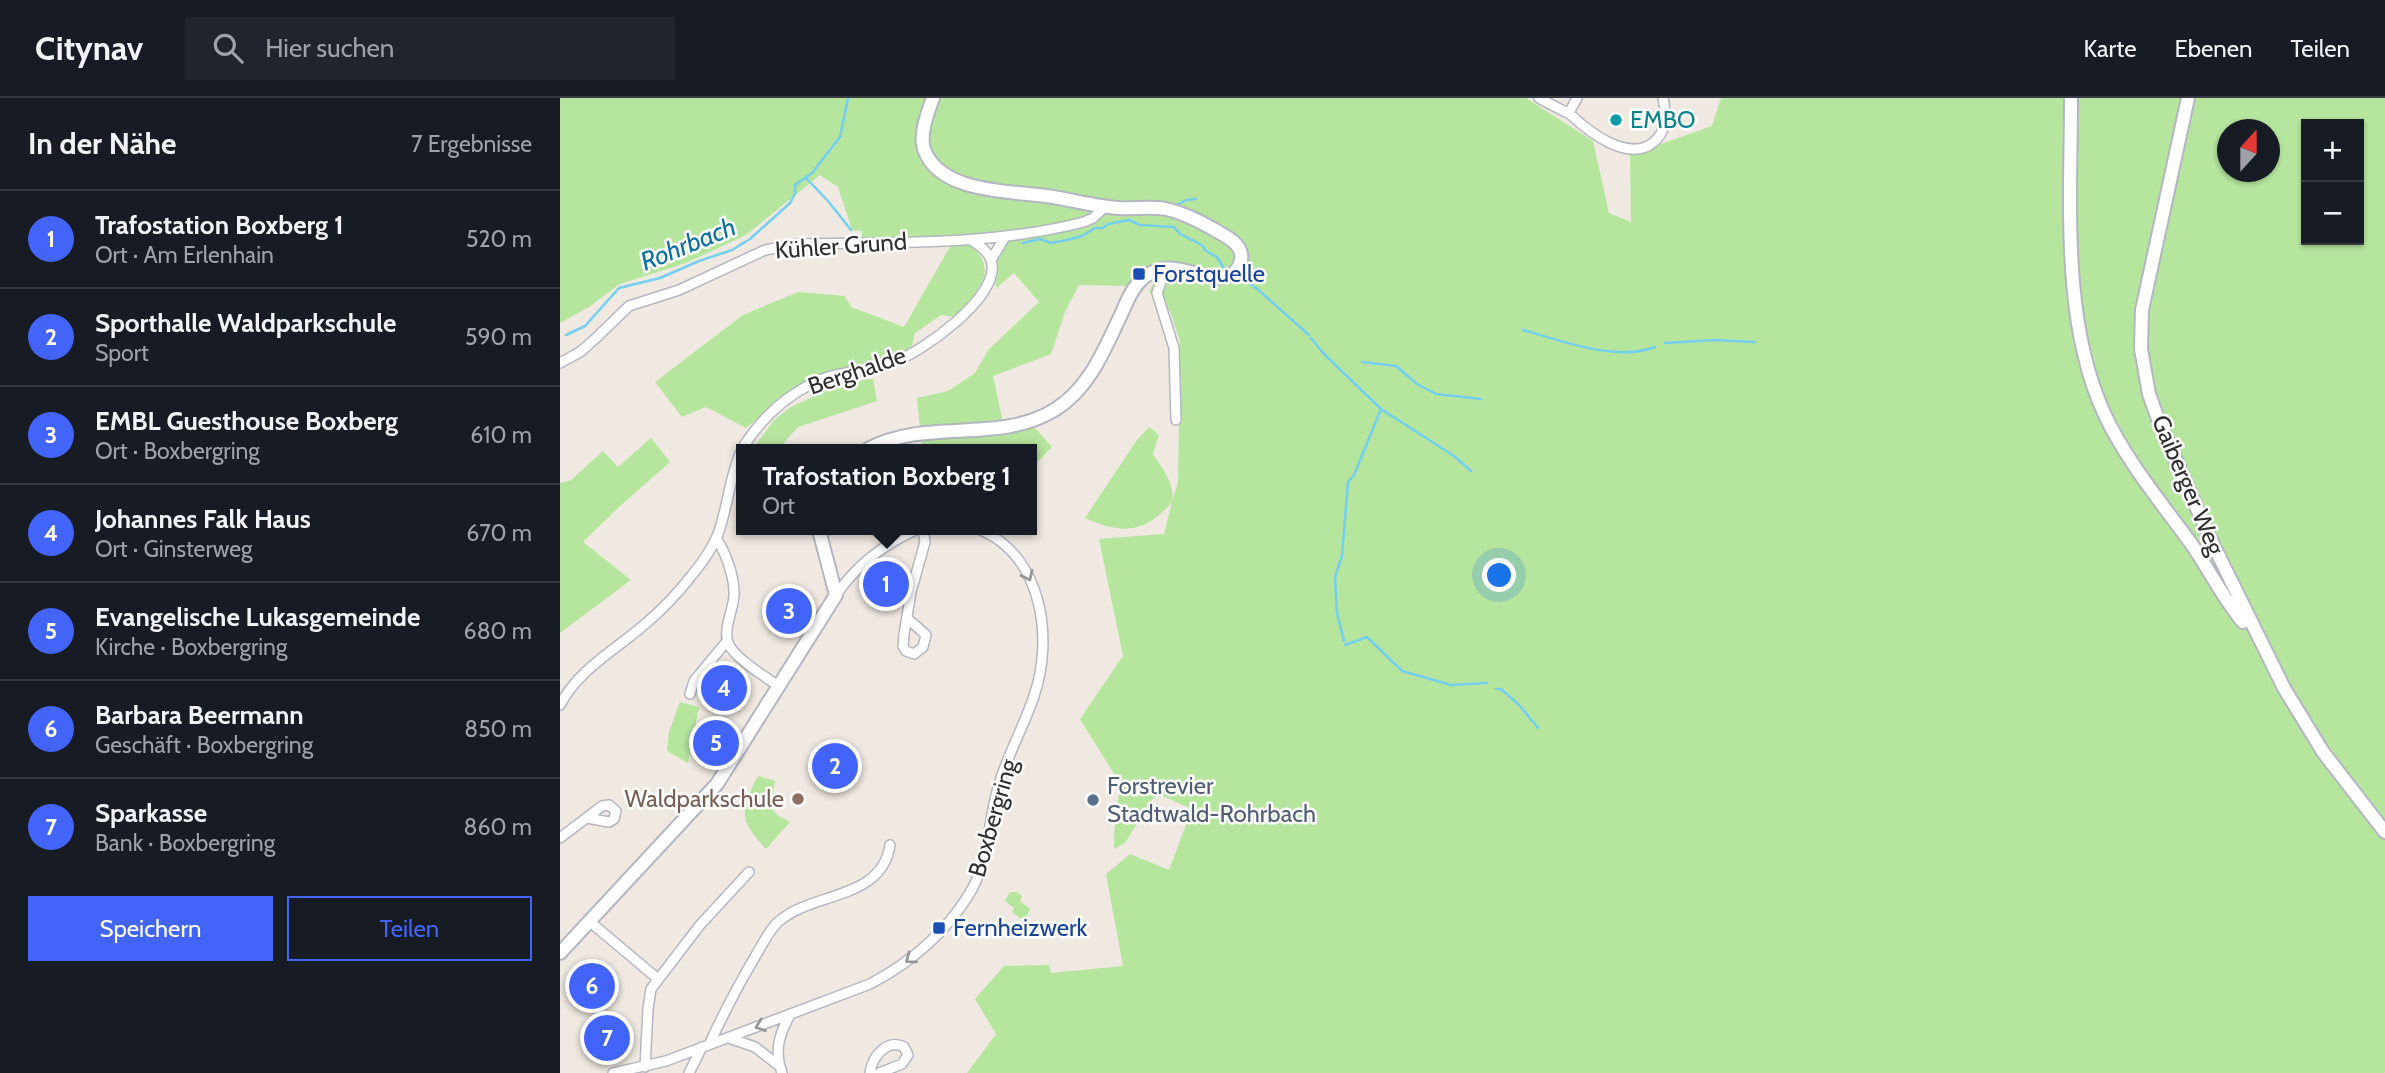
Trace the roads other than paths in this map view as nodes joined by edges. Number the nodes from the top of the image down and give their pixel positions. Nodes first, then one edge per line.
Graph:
1 (933, 98) edge
2 (1539, 98) edge
3 (1577, 98) edge
4 (1663, 98) edge
5 (2071, 98) edge
6 (2188, 98) edge
7 (1569, 113) junction
8 (1105, 207) junction
9 (1005, 237) junction
10 (971, 240) junction
11 (991, 260) junction
12 (1172, 268) junction
13 (560, 363) edge
14 (1176, 420) dead end
15 (745, 444) edge
16 (878, 444) edge
17 (736, 464) edge
18 (820, 535) edge
19 (908, 535) edge
20 (924, 535) edge
21 (990, 535) edge
22 (716, 538) junction
23 (836, 595) junction
24 (907, 618) dead end
25 (2252, 626) junction
26 (727, 641) junction
27 (780, 687) junction
28 (690, 692) dead end
29 (560, 705) edge
30 (587, 818) dead end
31 (2385, 832) edge
32 (560, 838) edge
33 (890, 845) dead end
34 (749, 872) dead end
35 (589, 921) junction
36 (560, 953) edge
37 (658, 979) junction
38 (790, 1015) junction
39 (729, 1038) junction
40 (705, 1046) junction
41 (671, 1059) junction
42 (645, 1067) junction
43 (780, 1069) edge
44 (667, 1072) edge
45 (613, 1073) edge
46 (689, 1073) edge
47 (870, 1073) edge
48 (879, 1073) edge

1 - 8 street
2 - 7 street
3 - 7 street
4 - 7 street
5 - 25 street
6 - 25 street, Gaiberger Weg
8 - 9 street, Kühler Grund
8 - 12 street
9 - 10 street, Kühler Grund
9 - 11 street, Berghalde
10 - 11 street
10 - 13 street, Kühler Grund
11 - 15 street, Berghalde
12 - 14 street
12 - 16 street
17 - 22 street, Berghalde
18 - 23 street
19 - 23 street
20 - 24 street
21 -> 38 street, Boxbergring
22 - 26 street
22 - 29 street, Berghalde
23 - 27 street
25 - 31 street, Gaiberger Weg
26 - 27 street
26 - 28 street
27 - 35 street
30 - 32 street
33 - 40 street
34 - 37 street
35 - 36 street
35 - 37 street
37 - 42 street
38 -> 39 street, Boxbergring
38 - 43 street
39 - 40 street, Boxbergring
39 - 43 street
40 - 41 street, Boxbergring
40 - 46 street
41 - 42 street, Boxbergring
41 - 44 street
42 - 45 street, Boxbergring
47 - 48 street

